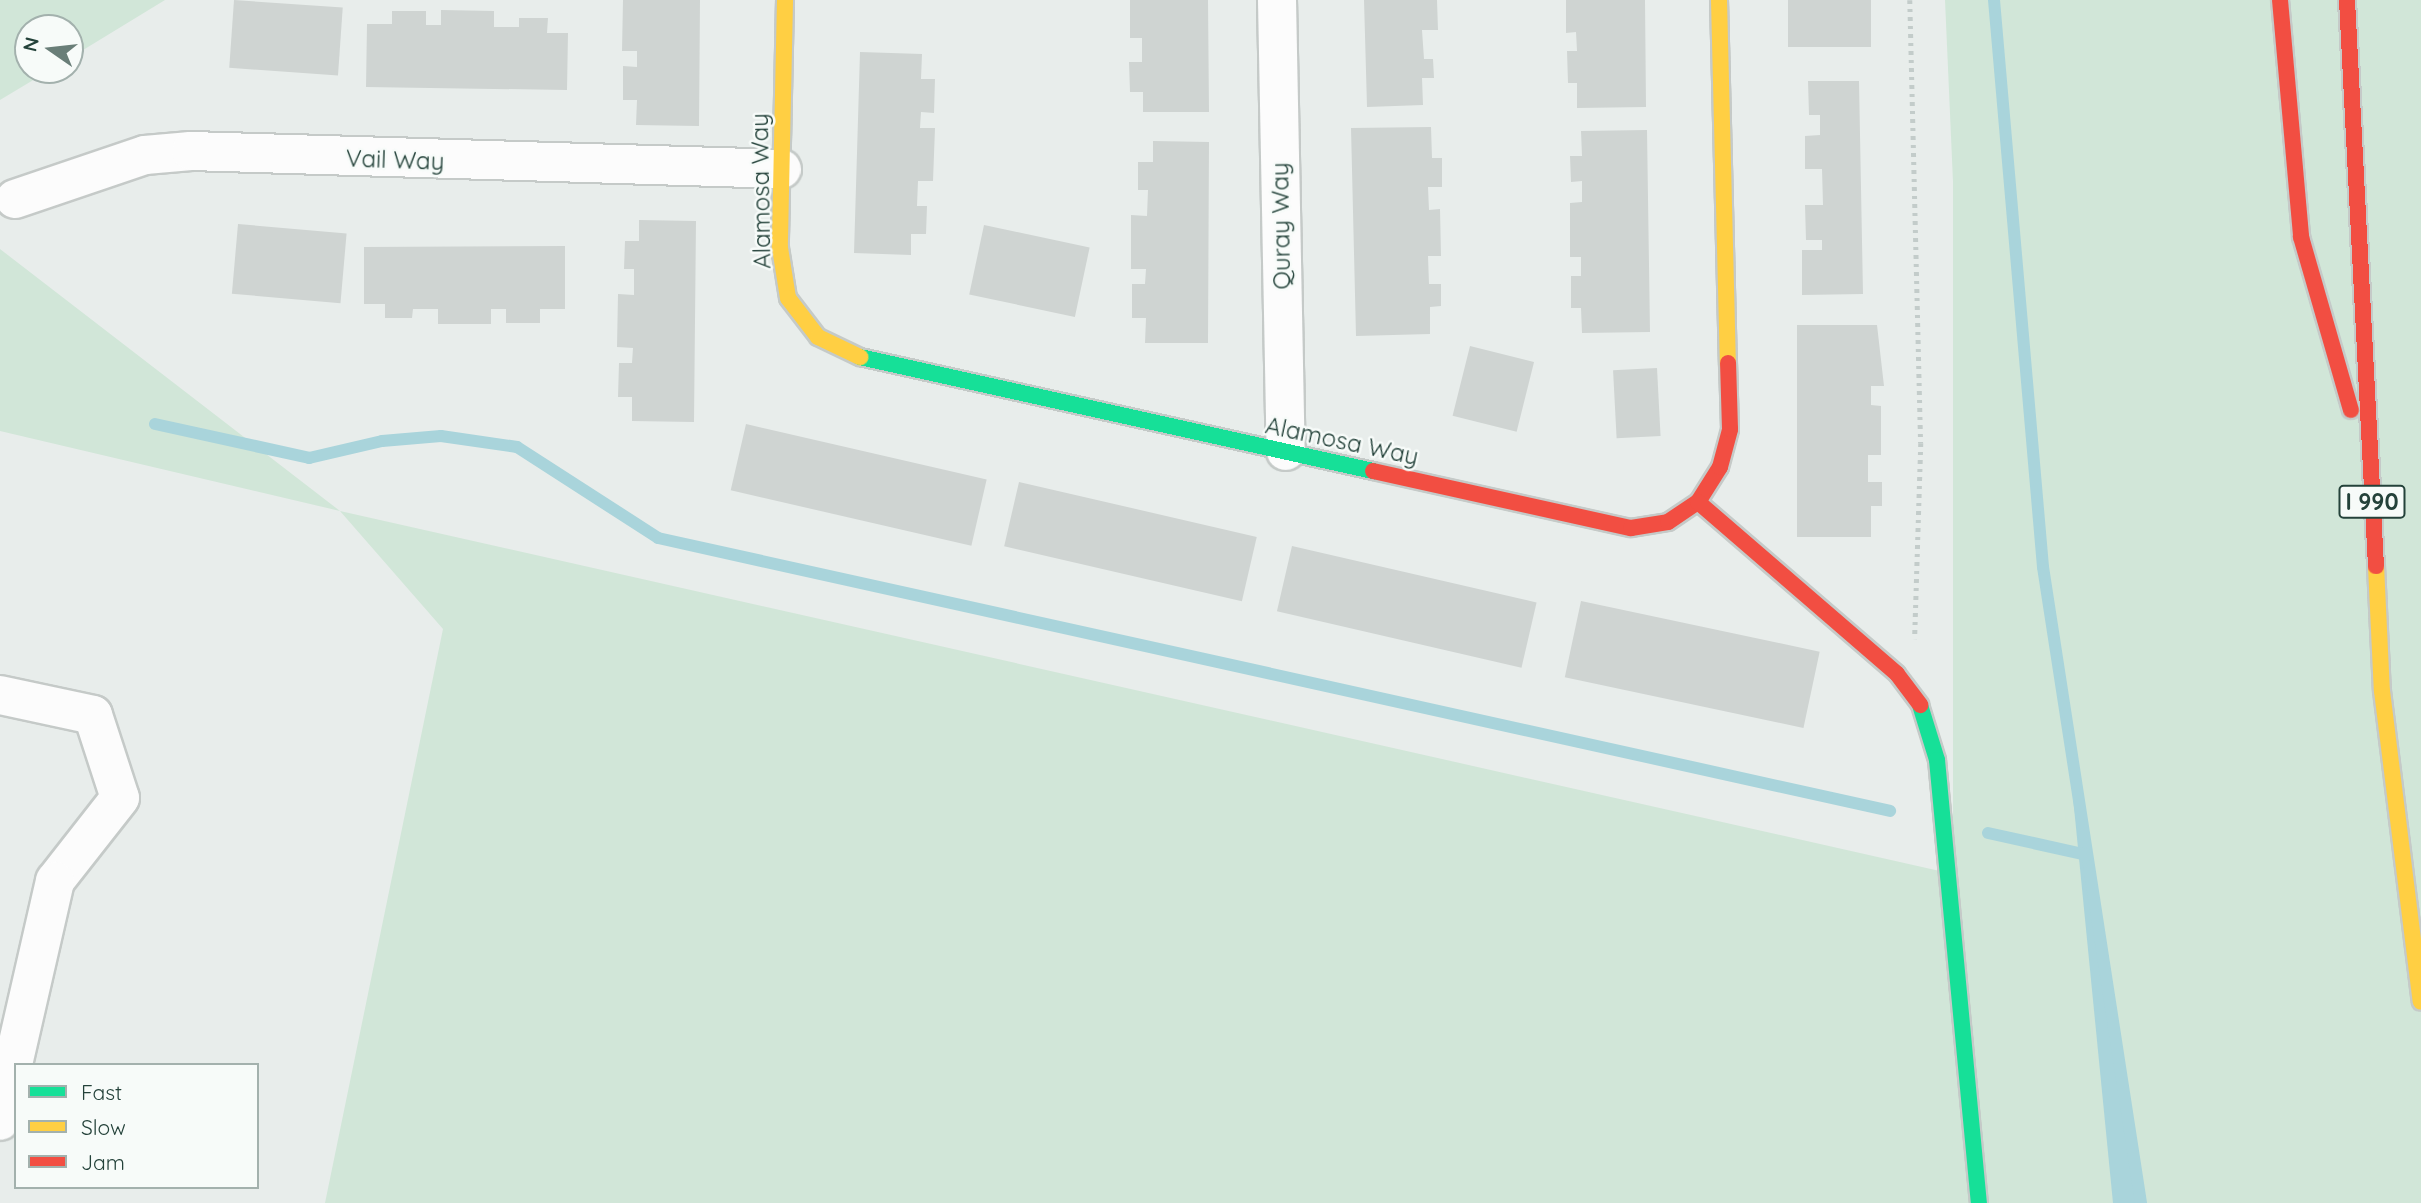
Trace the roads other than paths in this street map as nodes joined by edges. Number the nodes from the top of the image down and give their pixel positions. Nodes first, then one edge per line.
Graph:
1 (785, 0) edge
2 (1276, 0) edge
3 (1719, 0) edge
4 (2280, 0) edge
5 (2347, 0) edge
6 (782, 169) junction
7 (15, 199) dead end
8 (1286, 451) junction
9 (2370, 475) junction
10 (1698, 502) junction
11 (0, 695) edge
12 (2421, 1002) edge
13 (0, 1121) edge
14 (1979, 1203) edge

1 - 6 main road, Alamosa Way
2 - 8 street, Quray Way
3 - 10 main road, Alamosa Way
4 - 9 main road
5 - 9 main road, I 990
6 - 7 street, Vail Way
6 - 8 main road, Alamosa Way
8 - 10 main road, Alamosa Way
9 - 12 main road, I 990
10 - 14 main road
11 - 13 street

